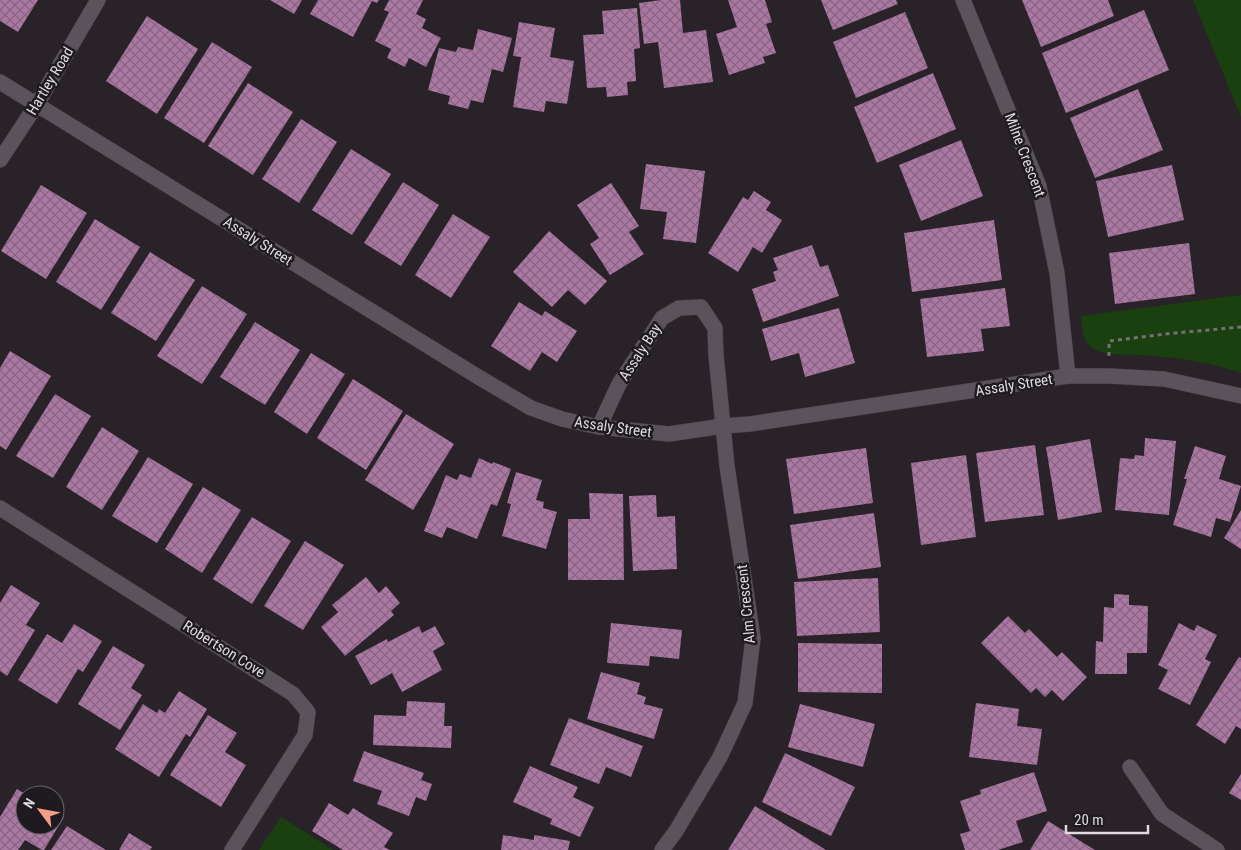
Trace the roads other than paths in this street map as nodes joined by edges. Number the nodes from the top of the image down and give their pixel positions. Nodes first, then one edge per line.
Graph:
1 (98, 0) edge
2 (963, 0) edge
3 (0, 82) edge
4 (37, 104) junction
5 (0, 160) edge
6 (1068, 376) junction
7 (1241, 396) edge
8 (724, 426) junction
9 (599, 427) junction
10 (0, 508) edge
11 (1130, 767) dead end
12 (232, 850) edge
13 (662, 850) edge
14 (1217, 850) edge

1 - 4 street, Hartley Road
2 - 6 street, Milne Crescent
3 - 4 street, Assaly Street
4 - 5 street, Hartley Road
4 - 9 street, Assaly Street
6 - 7 street, Assaly Street
6 - 8 street, Assaly Street
8 - 9 street, Assaly Street
8 - 9 street, Assaly Bay
8 - 13 street, Alm Crescent
10 - 12 street, Robertson Cove
11 - 14 street

